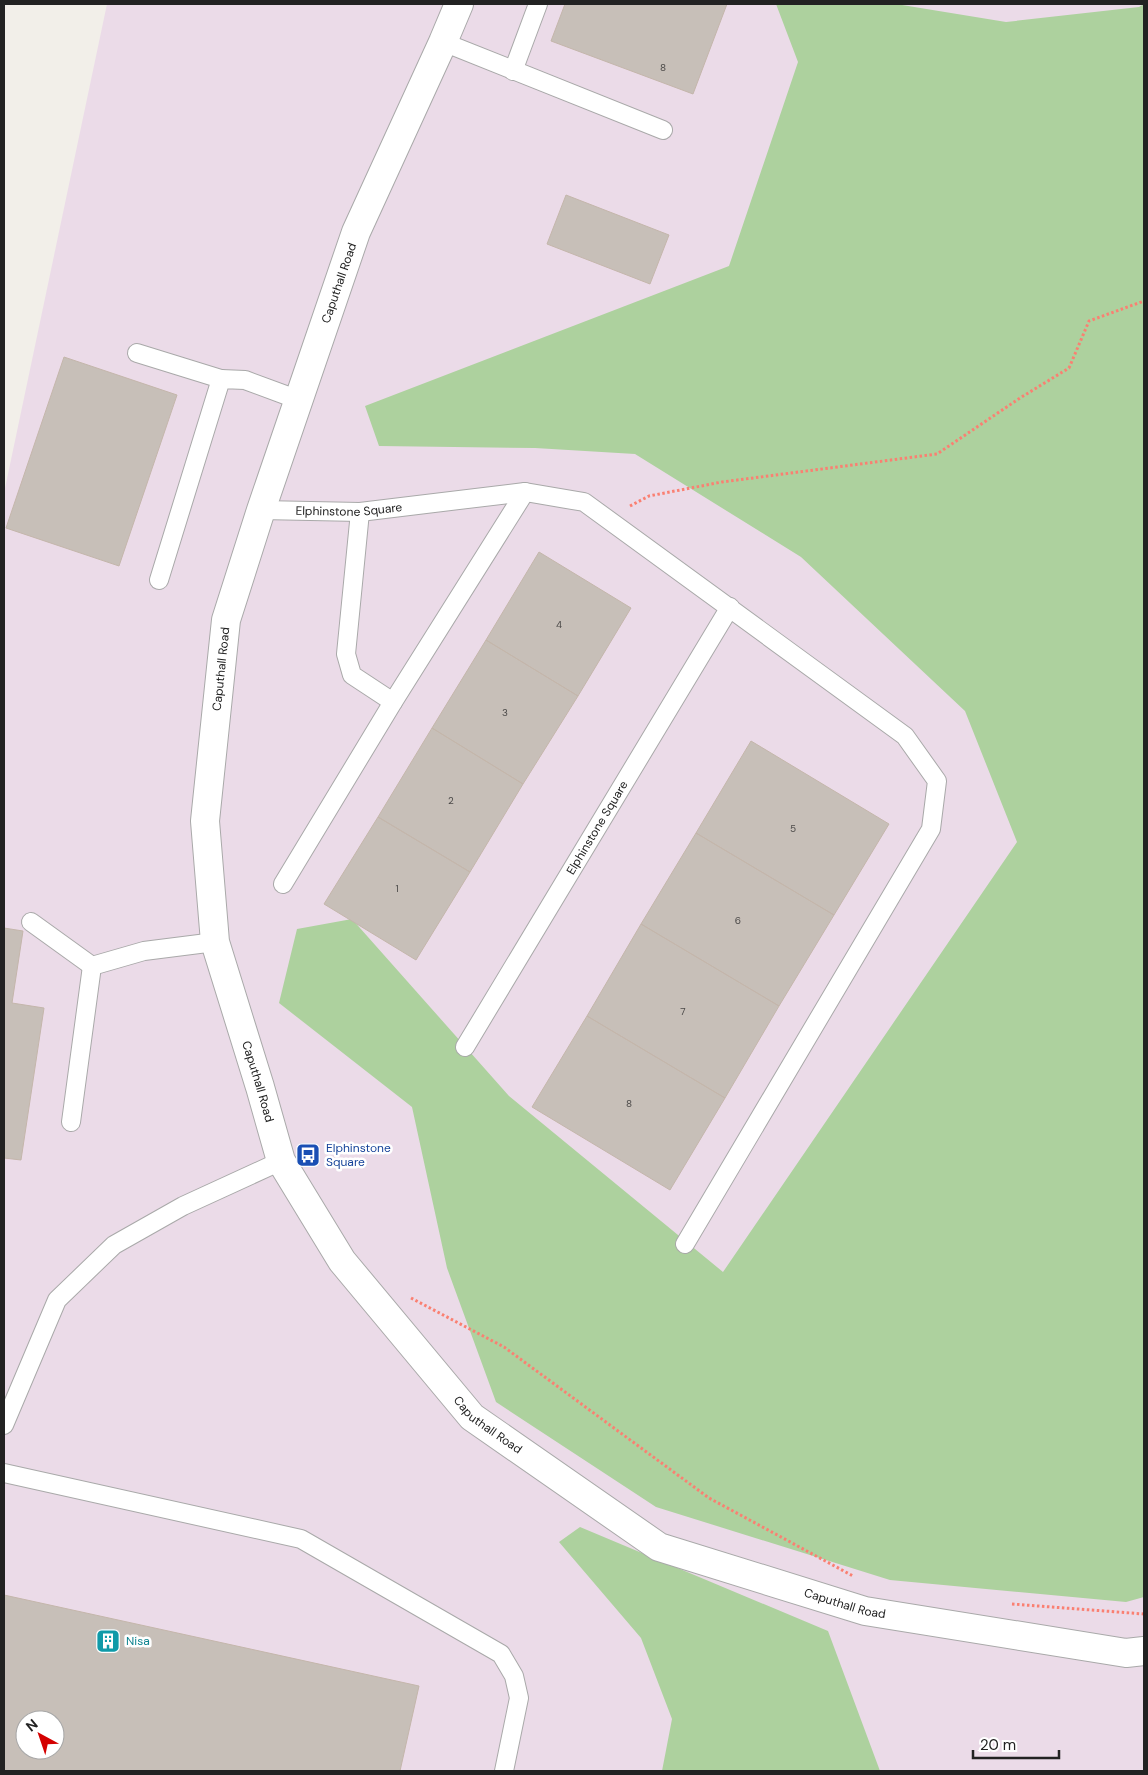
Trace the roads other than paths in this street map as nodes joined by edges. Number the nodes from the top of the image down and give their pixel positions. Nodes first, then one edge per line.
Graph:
1 (459, 4) edge
2 (538, 4) edge
3 (443, 42) junction
4 (513, 71) junction
5 (663, 130) dead end
6 (137, 353) dead end
7 (221, 379) junction
8 (299, 400) junction
9 (526, 492) junction
10 (261, 510) junction
11 (360, 512) junction
12 (159, 580) dead end
13 (730, 607) junction
14 (393, 702) junction
15 (283, 884) dead end
16 (31, 922) dead end
17 (215, 942) junction
18 (92, 966) junction
19 (465, 1047) dead end
20 (71, 1122) dead end
21 (281, 1161) junction
22 (685, 1244) dead end
23 (4, 1425) edge
24 (4, 1473) edge
25 (1144, 1651) edge
26 (504, 1771) edge

1 - 3 street, Caputhall Road
2 - 4 lane
3 - 4 lane
3 - 8 street, Caputhall Road
4 - 5 lane
6 - 7 lane
7 - 8 lane
7 - 12 lane
8 - 10 street, Caputhall Road
9 - 11 lane, Elphinstone Square
9 - 13 lane, Elphinstone Square
9 - 14 lane
10 - 11 lane, Elphinstone Square
10 - 17 street, Caputhall Road
11 - 14 lane
13 - 19 lane, Elphinstone Square
13 - 22 lane, Elphinstone Square
14 - 15 lane
16 - 18 lane
17 - 18 lane
17 - 21 street, Caputhall Road
18 - 20 lane
21 - 23 lane
21 - 25 street, Caputhall Road
24 - 26 lane

